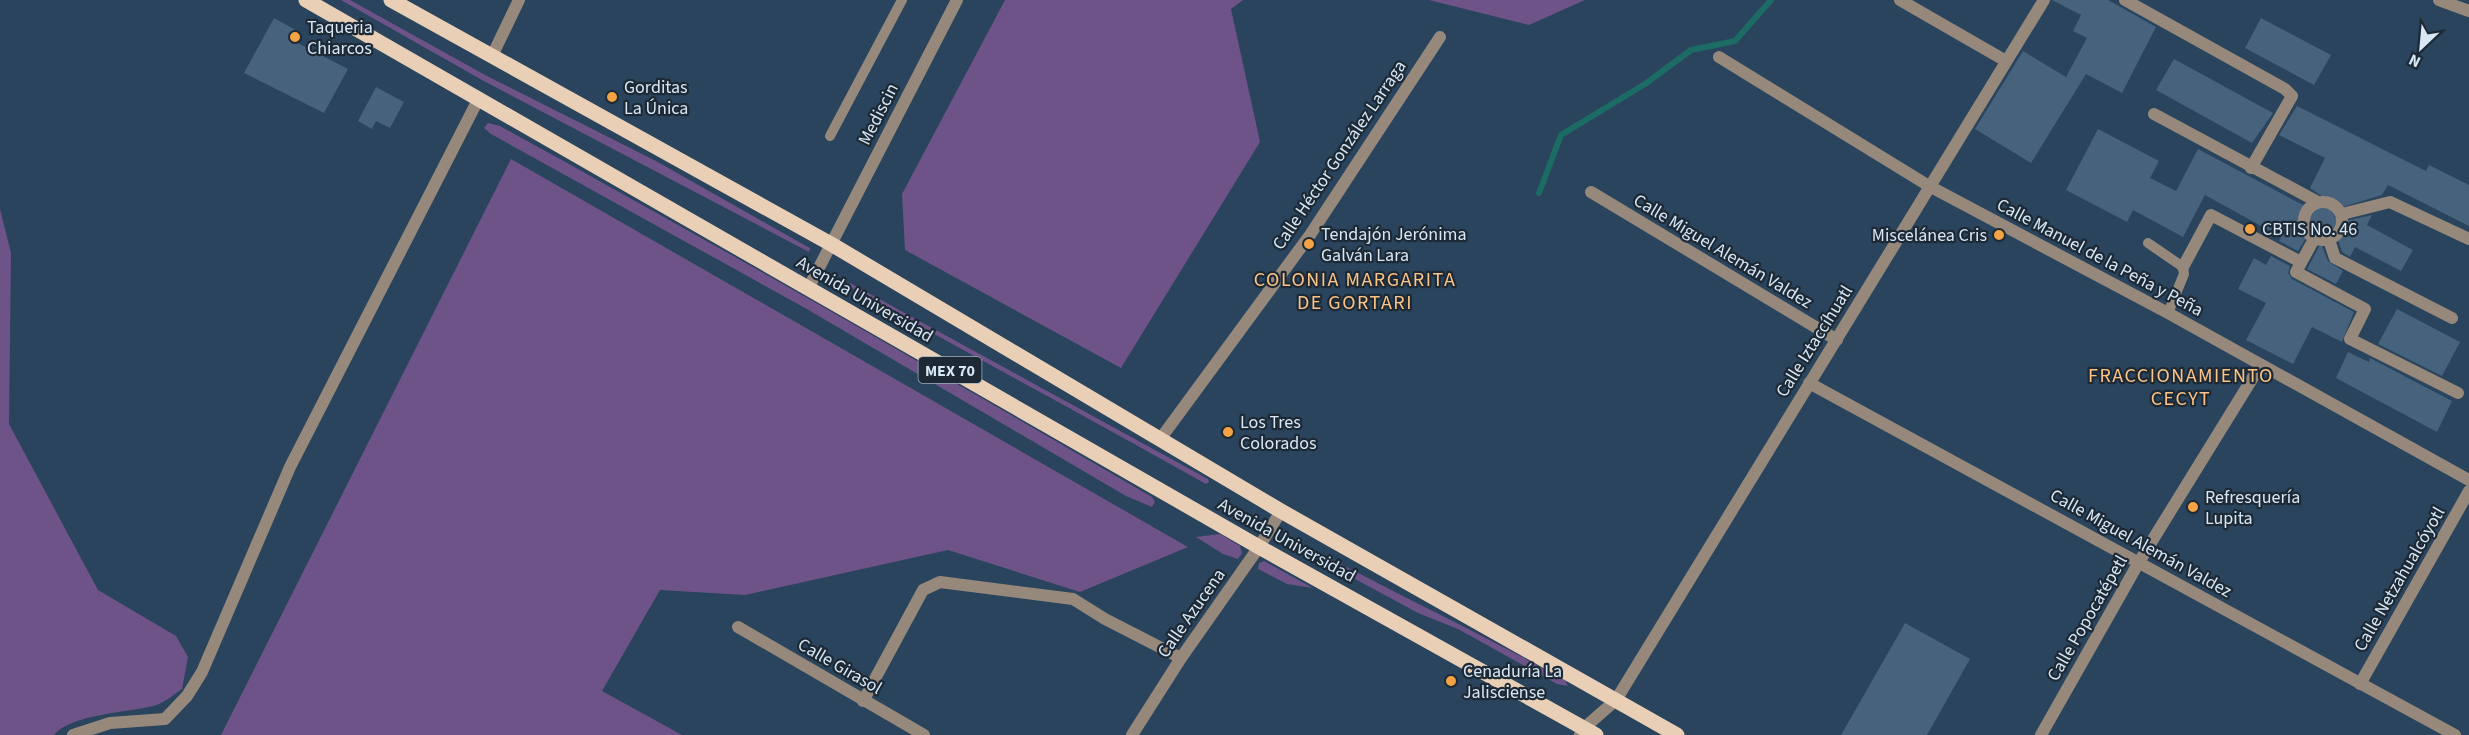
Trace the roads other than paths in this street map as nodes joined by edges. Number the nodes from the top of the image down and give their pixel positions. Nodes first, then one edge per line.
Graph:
1 (306, 0) edge
2 (391, 0) edge
3 (519, 0) edge
4 (902, 0) edge
5 (957, 0) edge
6 (1900, 0) edge
7 (2044, 0) edge
8 (2125, 0) edge
9 (2439, 0) edge
10 (2469, 11) edge
11 (1440, 37) dead end
12 (492, 56) junction
13 (1719, 57) dead end
14 (2006, 61) junction
15 (479, 98) junction
16 (2154, 114) dead end
17 (830, 136) dead end
18 (2251, 168) junction
19 (1929, 186) junction
20 (1591, 192) dead end
21 (2316, 201) junction
22 (2342, 214) junction
23 (2314, 239) junction
24 (2329, 240) junction
25 (2469, 240) edge
26 (2148, 243) dead end
27 (831, 244) junction
28 (2301, 262) junction
29 (2183, 267) junction
30 (808, 289) junction
31 (2168, 314) junction
32 (2452, 318) dead end
33 (1837, 340) junction
34 (2260, 366) junction
35 (1809, 383) junction
36 (2458, 393) dead end
37 (1161, 438) junction
38 (2469, 480) edge
39 (2469, 491) edge
40 (1281, 511) junction
41 (1259, 547) junction
42 (2139, 562) junction
43 (738, 627) dead end
44 (1181, 658) junction
45 (2360, 684) junction
46 (1616, 700) junction
47 (863, 701) junction
48 (1587, 733) edge
49 (73, 735) edge
50 (924, 735) edge
51 (1132, 735) edge
52 (1677, 735) edge
53 (2041, 735) edge
54 (2455, 735) edge

1 - 15 main road, Avenida Universidad / MEX 70
2 - 12 main road, Avenida Universidad / MEX 70
3 - 12 street
4 - 17 lane
5 - 27 street, Mediscin
6 - 14 street
7 - 14 street, Calle Iztaccíhuatl
8 - 18 street
9 - 10 street
11 - 37 street, Calle Héctor González Larraga
12 - 27 main road, Avenida Universidad / MEX 70
13 - 19 street, Calle Manuel de la Peña y Peña
14 - 19 street, Calle Iztaccíhuatl
15 - 30 main road, Avenida Universidad / MEX 70
15 - 49 street
16 - 18 street
18 - 21 street
19 - 31 street, Calle Manuel de la Peña y Peña
19 - 33 street, Calle Iztaccíhuatl
20 - 33 street, Calle Miguel Alemán Valdez
21 - 22 street
21 - 23 street
22 - 24 street
22 - 25 street
23 - 24 street
23 - 28 street
24 - 32 street
26 - 29 lane
27 - 30 street, Mediscin
27 - 37 main road, Avenida Universidad / MEX 70
28 - 29 street
28 - 36 street
29 - 31 lane
30 - 41 main road, Avenida Universidad / MEX 70
31 - 34 street, Calle Manuel de la Peña y Peña
33 - 35 street, Calle Iztaccíhuatl
34 - 38 street, Calle Manuel de la Peña y Peña
34 - 42 street, Calle Popocatépetl
35 - 42 street, Calle Miguel Alemán Valdez
35 - 46 street, Calle Iztaccíhuatl
37 - 40 main road, Avenida Universidad / MEX 70
39 - 45 street, Calle Netzahualcóyotl
40 - 41 street, Calle Azucena
40 - 46 main road, Avenida Universidad / MEX 70
41 - 44 street, Calle Azucena
41 - 48 main road, Avenida Universidad / MEX 70
42 - 45 street, Calle Miguel Alemán Valdez
42 - 53 street, Calle Popocatépetl
43 - 47 street, Calle Girasol
44 - 47 street
44 - 51 street, Calle Azucena
45 - 54 street, Calle Miguel Alemán Valdez
46 - 48 street, Calle Iztaccíhuatl
46 - 52 main road, Avenida Universidad / MEX 70
47 - 50 street, Calle Girasol

